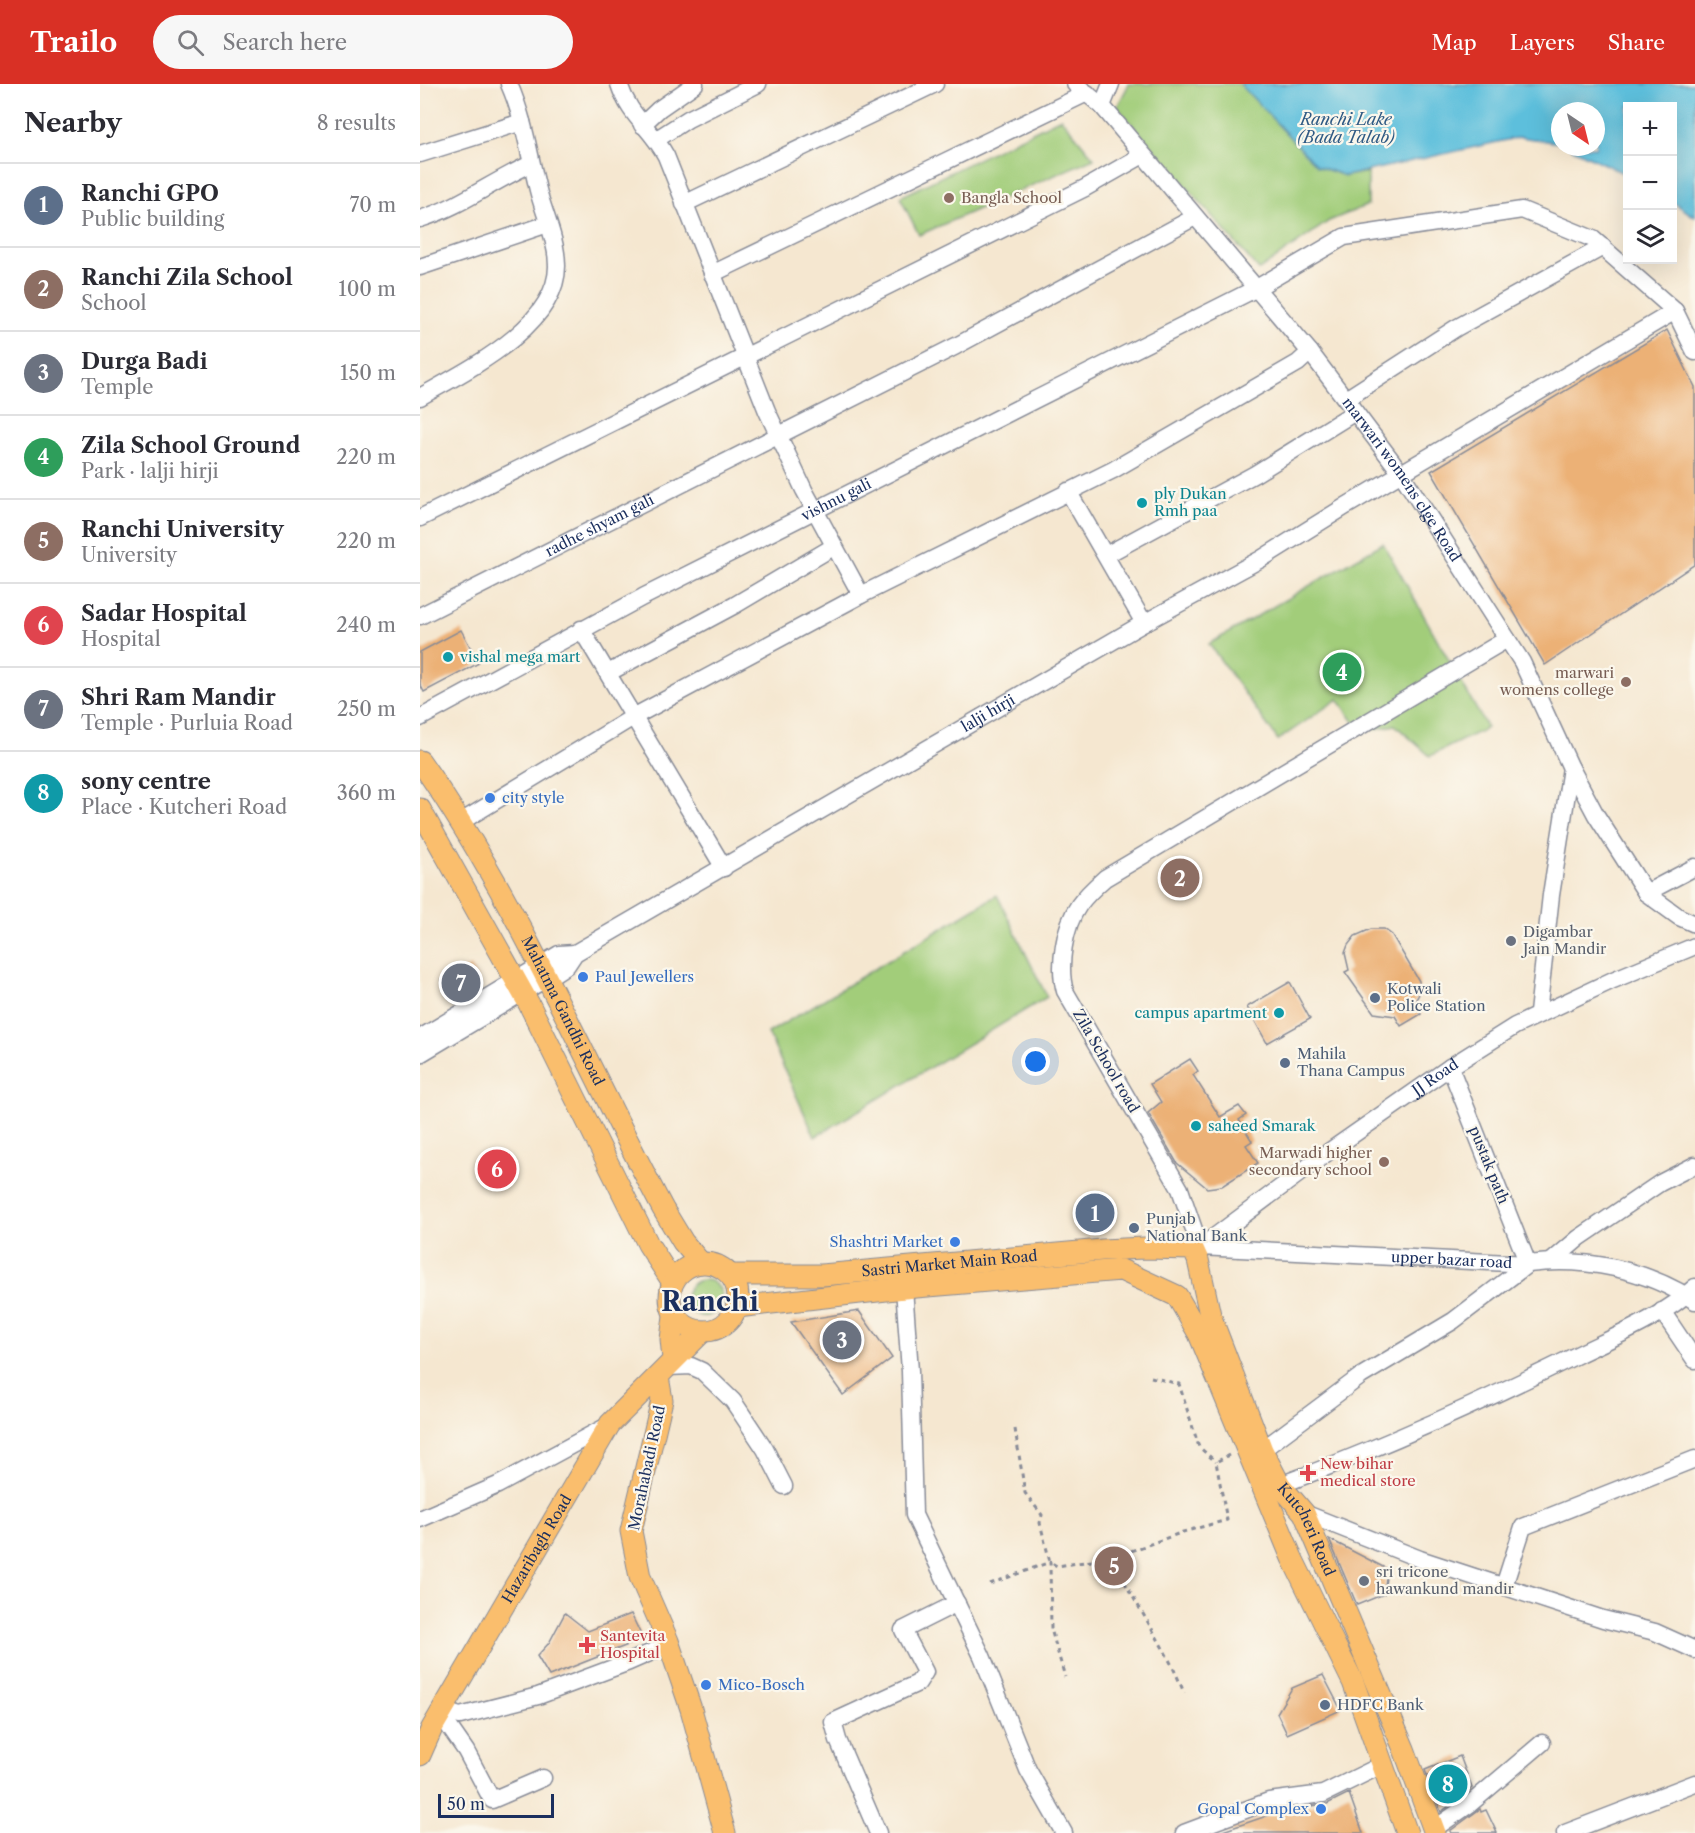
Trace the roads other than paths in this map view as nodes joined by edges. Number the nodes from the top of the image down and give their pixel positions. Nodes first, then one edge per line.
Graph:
1 (509, 84) edge
2 (619, 84) edge
3 (695, 84) edge
4 (758, 84) edge
5 (935, 84) edge
6 (1111, 84) edge
7 (1081, 88) edge
8 (1102, 106) junction
9 (522, 122) junction
10 (642, 125) junction
11 (657, 140) junction
12 (420, 154) edge
13 (1143, 155) junction
14 (531, 164) junction
15 (684, 204) junction
16 (1196, 218) junction
17 (420, 219) edge
18 (548, 224) junction
19 (1603, 247) junction
20 (420, 267) edge
21 (712, 274) junction
22 (1255, 289) junction
23 (1675, 311) junction
24 (1310, 352) junction
25 (1695, 352) edge
26 (746, 357) junction
27 (420, 397) edge
28 (1351, 406) junction
29 (777, 434) junction
30 (1401, 473) junction
31 (1068, 491) junction
32 (814, 510) junction
33 (420, 518) edge
34 (833, 547) junction
35 (1106, 555) junction
36 (861, 595) junction
37 (420, 616) edge
38 (1144, 622) junction
39 (581, 629) junction
40 (1507, 639) junction
41 (608, 673) junction
42 (420, 717) edge
43 (635, 717) junction
44 (420, 761) edge
45 (1571, 768) junction
46 (420, 808) edge
47 (459, 823) junction
48 (1695, 867) edge
49 (724, 868) junction
50 (1646, 893) junction
51 (1695, 924) edge
52 (1695, 946) edge
53 (543, 971) junction
54 (519, 985) junction
55 (1538, 1013) junction
56 (420, 1038) edge
57 (420, 1054) edge
58 (1450, 1067) junction
59 (1695, 1165) edge
60 (1197, 1249) junction
61 (1552, 1261) junction
62 (700, 1262) junction
63 (1528, 1264) junction
64 (731, 1275) junction
65 (672, 1281) junction
66 (904, 1288) junction
67 (1692, 1294) edge
68 (737, 1307) junction
69 (1662, 1311) junction
70 (674, 1316) junction
71 (703, 1331) junction
72 (1695, 1360) edge
73 (666, 1367) junction
74 (610, 1425) junction
75 (1254, 1450) junction
76 (1695, 1459) edge
77 (1280, 1485) junction
78 (784, 1486) dead end
79 (1304, 1513) junction
80 (420, 1519) edge
81 (1504, 1586) junction
82 (957, 1603) junction
83 (668, 1641) junction
84 (1695, 1650) edge
85 (434, 1719) edge
86 (1542, 1743) dead end
87 (420, 1755) edge
88 (1384, 1764) junction
89 (543, 1778) dead end
90 (1695, 1783) edge
91 (1434, 1831) edge
92 (725, 1833) edge
93 (878, 1833) edge
94 (1064, 1833) edge
95 (1184, 1833) edge
96 (1407, 1833) edge
97 (1565, 1833) edge

1 - 9 street
2 - 10 street
3 - 10 street
4 - 11 street
5 - 15 street
6 - 8 street
7 - 8 street, marwari womens clge Road
7 - 21 street
8 - 13 street, marwari womens clge Road
9 - 12 street
9 - 14 street
10 - 11 street
11 - 15 street
13 - 16 street, marwari womens clge Road
13 - 26 street
14 - 17 street
14 - 18 street
15 - 21 street
16 - 22 street, marwari womens clge Road
16 - 29 street, radhe shyam gali
18 - 20 street
18 - 27 street
19 - 22 street, vishnu gali
19 - 23 street, vishnu gali
19 - 28 street
21 - 26 street
22 - 24 street, marwari womens clge Road
22 - 32 street, vishnu gali
23 - 25 street
23 - 30 street, lalji hirji
24 - 28 street, marwari womens clge Road
24 - 31 street
26 - 29 street
26 - 33 street
28 - 30 street, marwari womens clge Road
28 - 35 street
29 - 32 street
29 - 37 street, radhe shyam gali
30 - 38 street, lalji hirji
30 - 40 street, marwari womens clge Road
31 - 35 street
31 - 36 street
32 - 34 street
32 - 39 street, vishnu gali
34 - 36 street
34 - 41 street
35 - 38 street
36 - 43 street
38 - 49 street, lalji hirji
39 - 41 street
39 - 42 street, vishnu gali
40 - 45 street, marwari womens clge Road
40 - 60 street, Zila School road
41 - 43 street
43 - 47 street
43 - 49 street
44 - 47 main road, Mahatma Gandhi Road
45 - 50 street, marwari womens clge Road
45 - 55 street
46 - 54 main road, Mahatma Gandhi Road
47 - 53 main road, Mahatma Gandhi Road
48 - 50 street
49 - 53 street, lalji hirji
50 - 51 street
52 - 55 street, JJ Road
53 - 54 street, lalji hirji
53 - 62 main road, Mahatma Gandhi Road
54 - 56 street
54 - 57 street
54 - 65 main road, Mahatma Gandhi Road
55 - 58 street, JJ Road
58 - 60 street, JJ Road
58 - 63 street, pustak path
59 - 61 street
60 - 63 street, upper bazar road
60 - 64 main road, Sastri Market Main Road
60 - 75 main road, Kutcheri Road
61 - 63 street, upper bazar road
61 - 67 street, upper bazar road
62 - 64 main road
62 - 65 main road
63 - 75 street
64 - 68 main road
65 - 70 main road
66 - 68 main road
66 - 75 main road
66 - 82 street
67 - 69 street
68 - 71 main road
69 - 72 street
69 - 77 street
70 - 71 main road
70 - 73 main road
71 - 73 main road, Hazaribagh Road
73 - 74 main road, Hazaribagh Road
73 - 78 street
73 - 83 main road, Morahabadi Road
74 - 80 street
74 - 85 main road, Hazaribagh Road
75 - 77 main road, Kutcheri Road
75 - 88 main road
76 - 81 street
77 - 79 main road, Kutcheri Road
79 - 81 street
79 - 91 main road, Kutcheri Road
81 - 84 street
82 - 93 street
82 - 94 street
83 - 85 street
83 - 92 main road, Morahabadi Road
85 - 87 main road, Hazaribagh Road
85 - 89 street
86 - 91 street
88 - 95 street
88 - 96 main road
90 - 97 street

